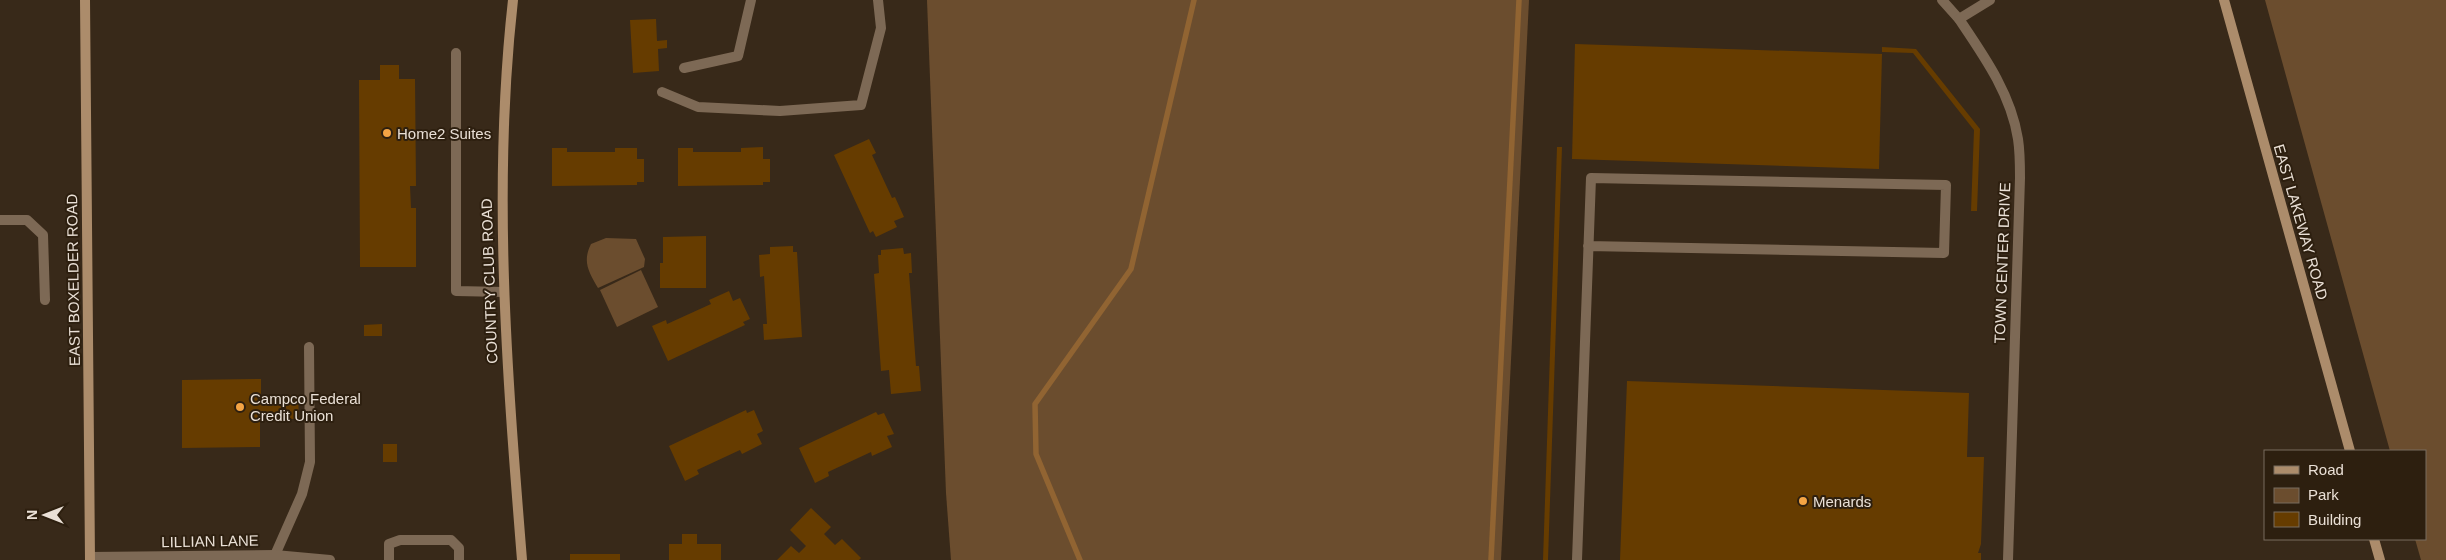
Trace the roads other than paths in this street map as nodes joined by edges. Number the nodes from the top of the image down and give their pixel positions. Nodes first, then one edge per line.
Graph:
1 (85, 0) edge
2 (513, 0) edge
3 (751, 0) edge
4 (878, 0) edge
5 (1942, 0) edge
6 (1990, 0) edge
7 (2224, 0) edge
8 (1959, 18) junction
9 (456, 53) dead end
10 (684, 68) dead end
11 (662, 92) dead end
12 (0, 220) edge
13 (1588, 246) junction
14 (504, 292) junction
15 (45, 300) dead end
16 (309, 347) dead end
17 (2350, 450) edge
18 (2374, 540) edge
19 (275, 555) junction
20 (90, 559) edge
21 (330, 560) edge
22 (389, 560) edge
23 (459, 560) edge
24 (522, 560) edge
25 (1577, 560) edge
26 (2008, 560) edge
27 (2380, 560) edge

1 - 20 main road, EAST BOXELDER ROAD
2 - 14 main road, COUNTRY CLUB ROAD
3 - 10 street
4 - 11 street
5 - 8 street, TOWN CENTER DRIVE
6 - 8 street
7 - 17 main road, EAST LAKEWAY ROAD
8 - 26 street, TOWN CENTER DRIVE
9 - 14 street
12 - 15 street
13 - 13 street
13 - 25 street
14 - 24 main road, COUNTRY CLUB ROAD
16 - 19 street
18 - 27 main road
19 - 20 street, LILLIAN LANE
19 - 21 street, LILLIAN LANE
22 - 23 street

